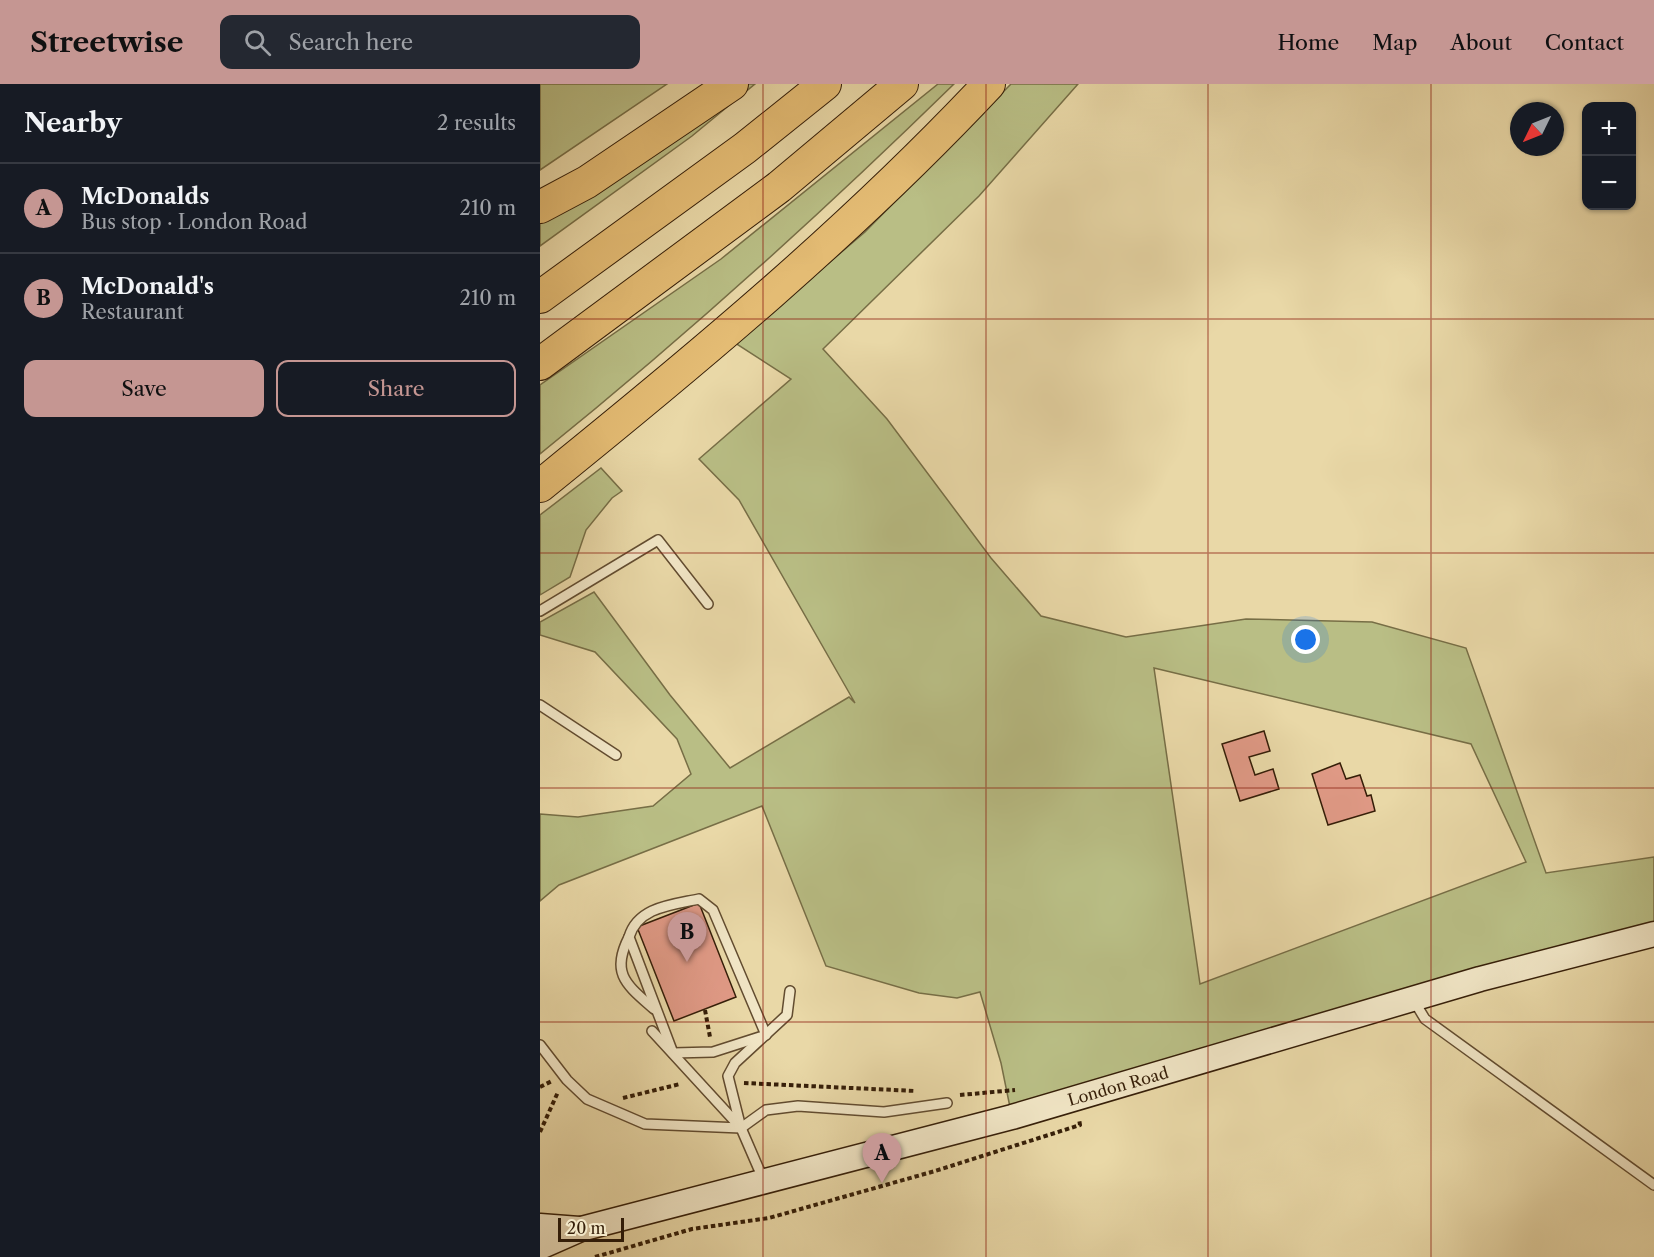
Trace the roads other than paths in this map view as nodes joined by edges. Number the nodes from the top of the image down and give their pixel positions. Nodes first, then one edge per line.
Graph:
1 (732, 84) edge
2 (825, 84) edge
3 (902, 84) edge
4 (989, 84) edge
5 (540, 207) edge
6 (540, 297) edge
7 (540, 364) edge
8 (540, 486) edge
9 (708, 604) dead end
10 (540, 610) edge
11 (540, 705) edge
12 (616, 755) dead end
13 (1654, 934) edge
14 (629, 937) junction
15 (790, 991) dead end
16 (1413, 999) junction
17 (656, 1010) junction
18 (652, 1031) dead end
19 (765, 1035) junction
20 (540, 1045) edge
21 (673, 1053) junction
22 (947, 1103) dead end
23 (741, 1128) junction
24 (764, 1181) junction
25 (1654, 1185) edge
26 (540, 1226) edge
27 (580, 1229) junction
28 (540, 1247) edge

1 - 5 highway
2 - 6 highway
3 - 7 highway
4 - 8 highway
9 - 10 lane
11 - 12 lane
13 - 16 main road, London Road
14 - 17 lane
14 - 17 lane
14 - 19 lane
15 - 19 lane
16 - 24 main road, London Road
16 - 25 lane
17 - 21 lane
18 - 21 lane
19 - 21 lane
19 - 23 lane
20 - 23 lane
21 - 23 lane
22 - 23 lane
23 - 24 lane
24 - 27 main road, London Road
26 - 27 main road, London Road
27 - 28 main road, London Road

